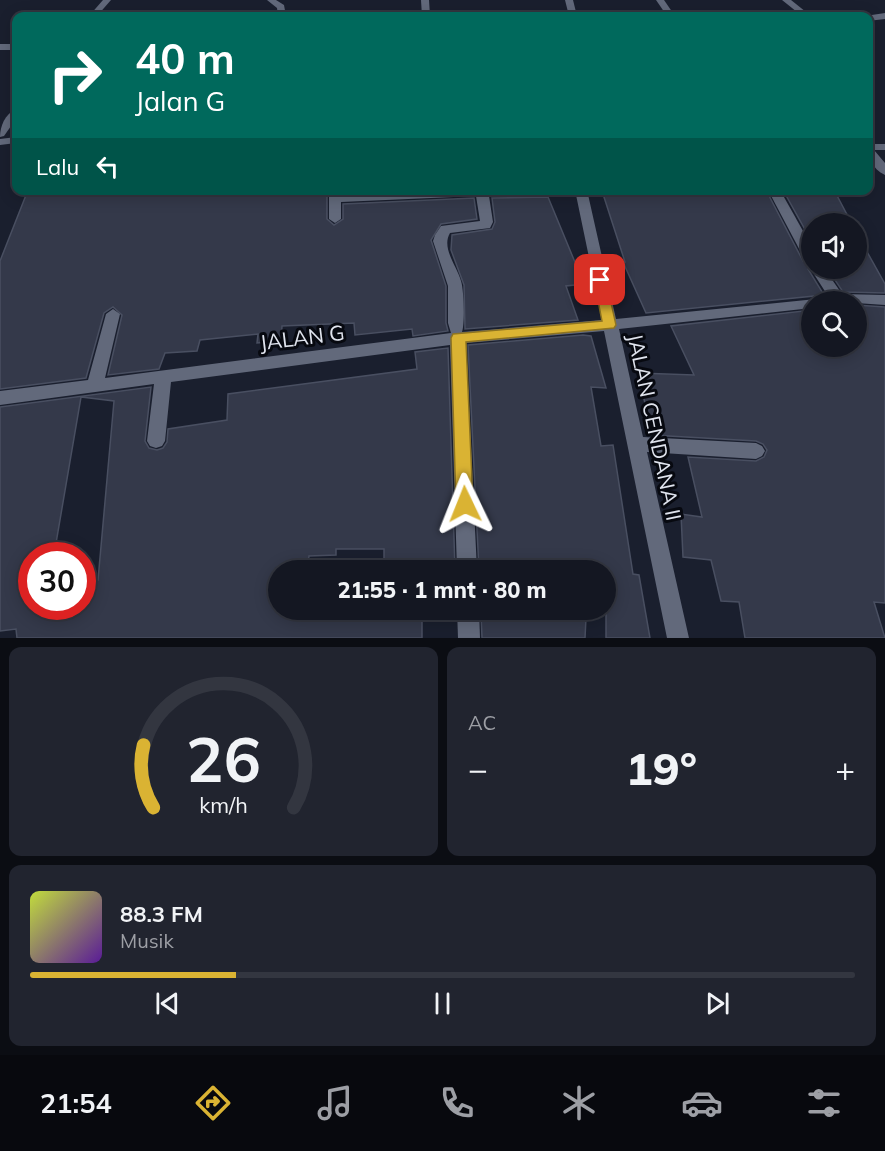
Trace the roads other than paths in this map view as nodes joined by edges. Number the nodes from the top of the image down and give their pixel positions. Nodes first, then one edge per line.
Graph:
1 (107, 0) edge
2 (272, 0) edge
3 (786, 0) edge
4 (96, 12) edge
5 (282, 12) edge
6 (802, 12) edge
7 (12, 118) edge
8 (0, 134) edge
9 (873, 155) edge
10 (885, 171) edge
11 (335, 195) edge
12 (482, 195) edge
13 (582, 195) edge
14 (777, 195) edge
15 (336, 219) dead end
16 (801, 240) edge
17 (867, 298) edge
18 (885, 300) edge
19 (801, 304) edge
20 (112, 314) dead end
21 (609, 325) junction
22 (457, 333) junction
23 (163, 376) junction
24 (95, 385) junction
25 (0, 398) edge
26 (156, 441) dead end
27 (635, 444) junction
28 (756, 451) dead end
29 (467, 560) edge
30 (468, 620) edge
31 (469, 638) edge
32 (678, 638) edge

1 - 4 street
2 - 5 street
3 - 6 street
7 - 8 street
9 - 10 street
11 - 15 street
12 - 22 street
13 - 21 street, JALAN CENDANA II
14 - 16 street
17 - 18 street
19 - 21 street, JALAN G
20 - 24 street
21 - 22 street, JALAN G
21 - 27 street, JALAN CENDANA II
22 - 23 street, JALAN G
22 - 29 street
23 - 24 street, JALAN G
23 - 26 street
24 - 25 street, JALAN G
27 - 28 street
27 - 32 street, JALAN CENDANA II
30 - 31 street

